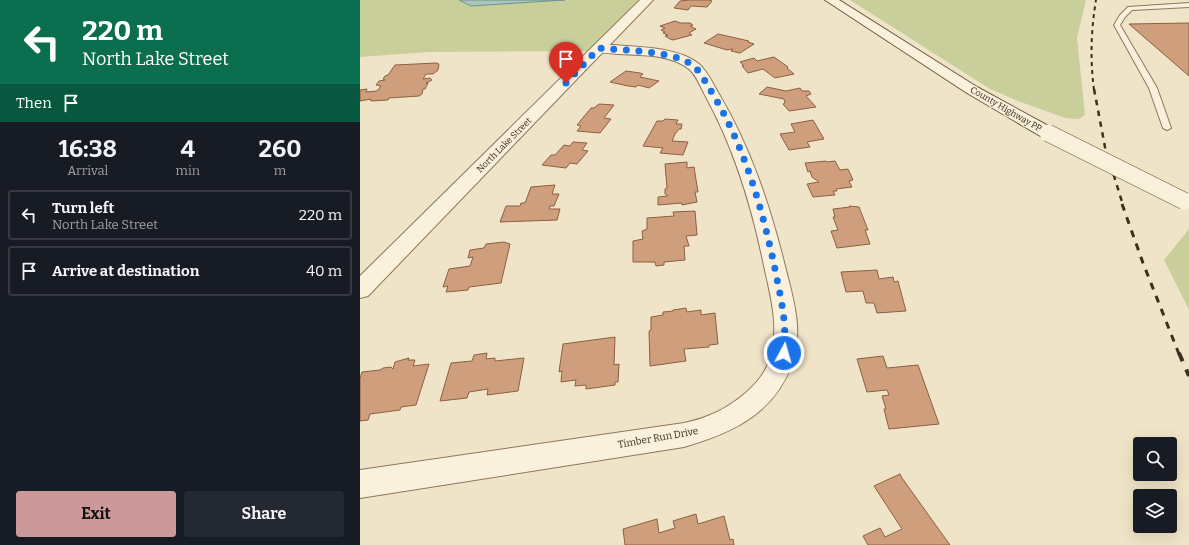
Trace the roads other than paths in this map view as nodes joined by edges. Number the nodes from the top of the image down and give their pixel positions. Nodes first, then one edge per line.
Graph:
1 (648, 0) edge
2 (831, 0) edge
3 (1128, 0) edge
4 (1189, 5) edge
5 (1130, 8) junction
6 (599, 48) junction
7 (1167, 128) dead end
8 (1187, 202) edge
9 (360, 290) edge
10 (360, 484) edge

1 - 6 street, North Lake Street
2 - 8 street, County Highway PP, bridge
3 - 5 lane
4 - 5 lane
5 - 7 lane
6 - 9 street, North Lake Street
6 - 10 street, Timber Run Drive

